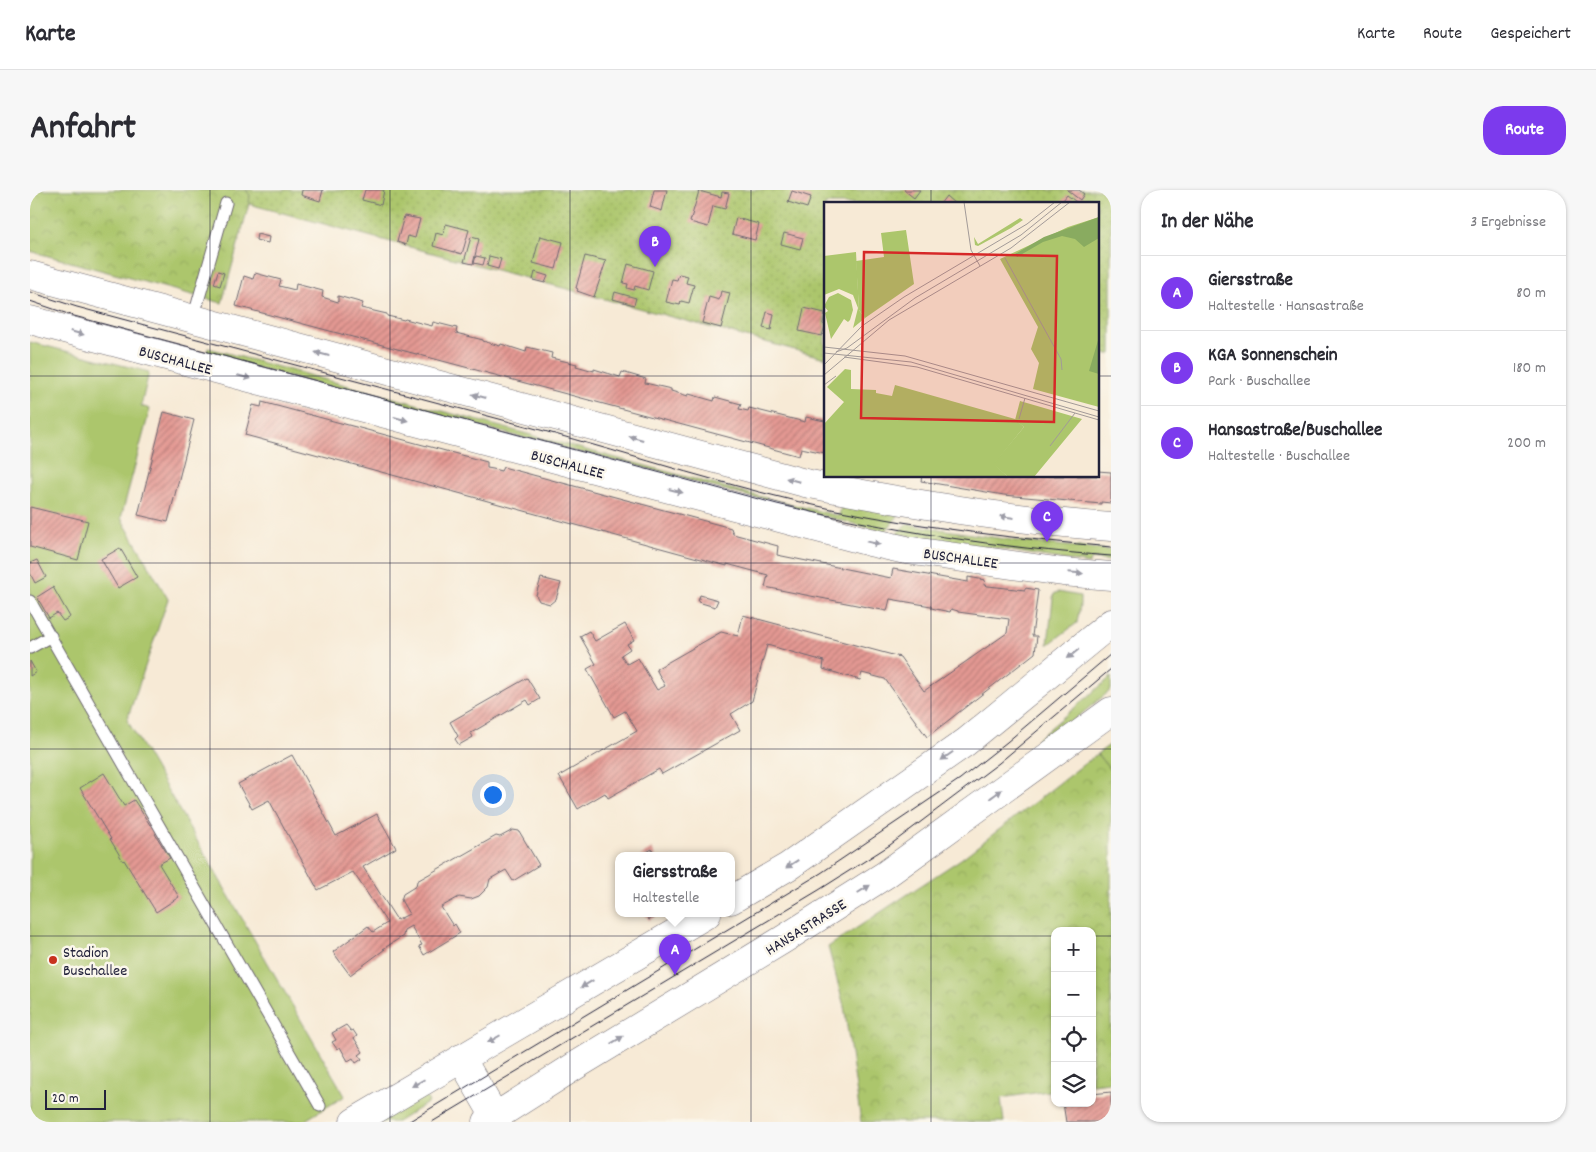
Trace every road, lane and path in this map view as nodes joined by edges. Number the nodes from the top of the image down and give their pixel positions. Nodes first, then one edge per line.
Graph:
1 (226, 203) dead end
2 (30, 275) edge
3 (193, 319) junction
4 (30, 320) edge
5 (1111, 527) edge
6 (1111, 576) edge
7 (30, 600) edge
8 (1111, 623) edge
9 (51, 636) junction
10 (30, 648) edge
11 (1111, 711) edge
12 (735, 898) edge
13 (702, 917) edge
14 (460, 1058) junction
15 (320, 1106) dead end
16 (493, 1120) edge
17 (354, 1122) edge

1 - 3 lane
2 - 3 main road
5 -> 3 main road
4 -> 6 main road, BUSCHALLEE
7 - 9 lane
8 -> 12 main road
9 - 10 lane
9 - 15 lane
16 -> 11 main road, HANSASTRASSE
13 -> 14 main road
14 - 16 main road
14 -> 17 main road

